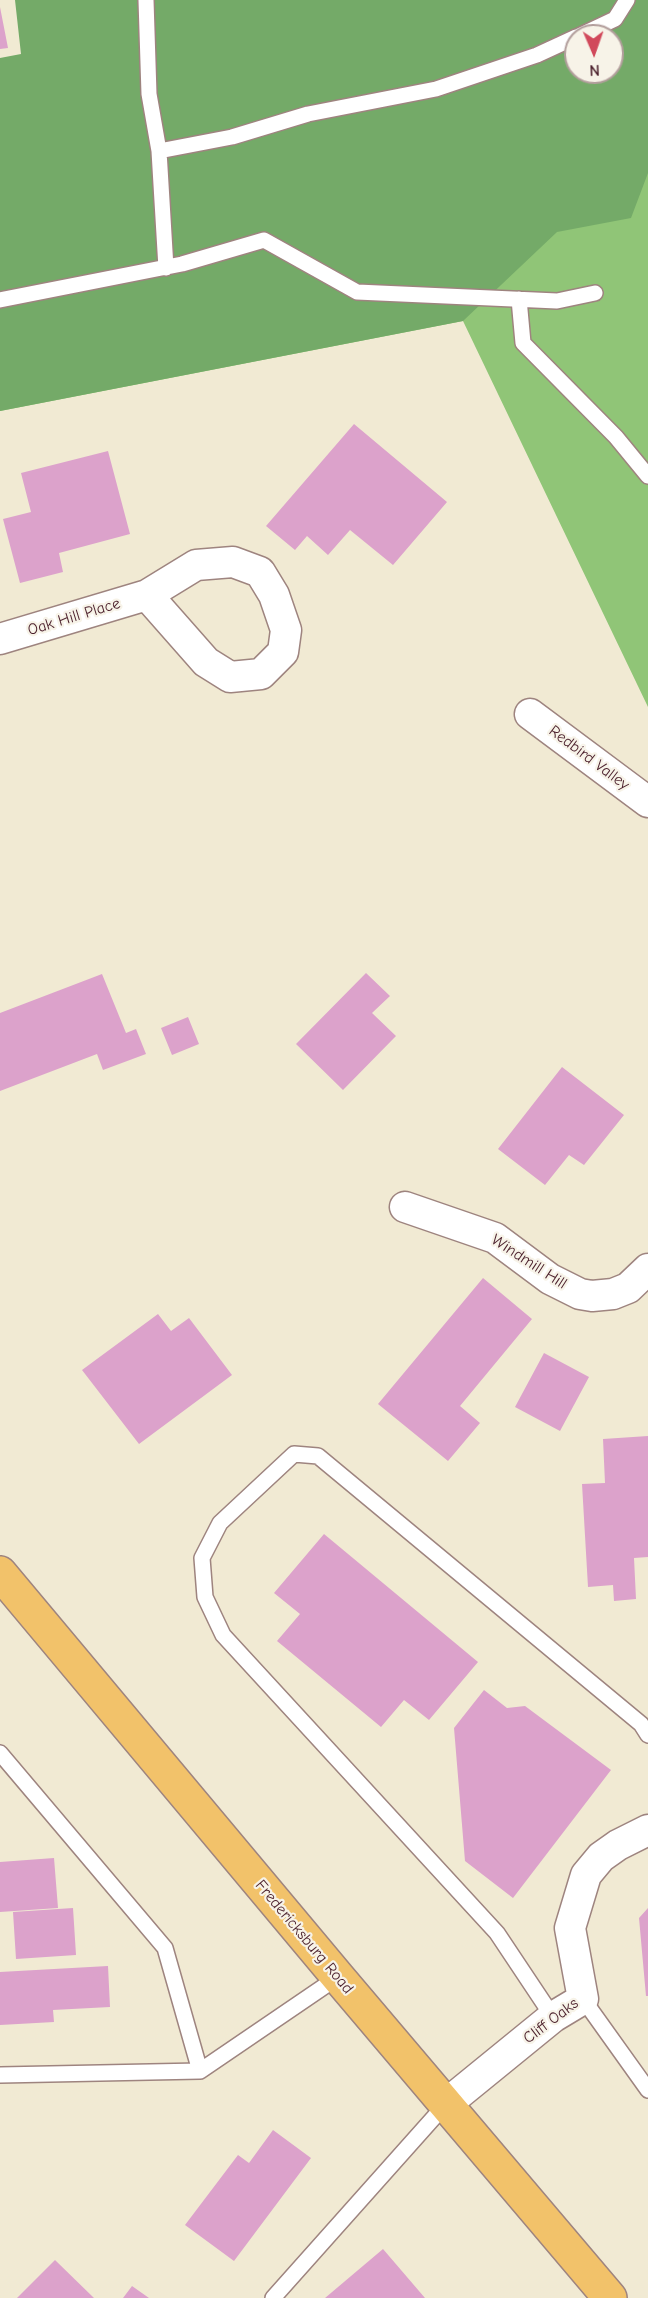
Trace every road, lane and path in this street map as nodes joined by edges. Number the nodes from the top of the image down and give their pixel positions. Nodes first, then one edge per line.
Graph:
1 (146, 0) edge
2 (627, 0) edge
3 (604, 24) edge
4 (564, 43) edge
5 (159, 151) junction
6 (166, 268) junction
7 (595, 293) dead end
8 (519, 299) junction
9 (0, 300) edge
10 (648, 476) edge
11 (147, 595) junction
12 (0, 639) edge
13 (530, 714) dead end
14 (648, 802) edge
15 (405, 1207) dead end
16 (648, 1269) edge
17 (1, 1578) edge
18 (648, 1735) edge
19 (0, 1753) edge
20 (648, 1830) edge
21 (338, 1977) junction
22 (583, 1999) junction
23 (553, 2017) junction
24 (200, 2071) junction
25 (0, 2075) edge
26 (648, 2090) edge
27 (445, 2105) junction
28 (273, 2298) edge
29 (610, 2298) edge

1 - 5 lane
2 - 3 lane
4 - 5 lane
5 - 6 lane
6 - 8 lane
6 - 9 lane
7 - 8 lane
8 - 10 lane
11 - 11 street, Oak Hill Place
11 - 12 street, Oak Hill Place
13 - 14 street, Redbird Valley
15 - 16 street, Windmill Hill
17 - 21 main road, Fredericksburg Road
18 - 23 lane
19 - 24 lane
20 - 22 street, Cliff Oaks
21 - 24 lane
21 - 27 main road, Fredericksburg Road
22 - 23 street, Cliff Oaks
22 - 26 lane
23 - 27 street, Cliff Oaks
24 - 25 lane
27 - 28 lane
27 - 29 main road, Fredericksburg Road

